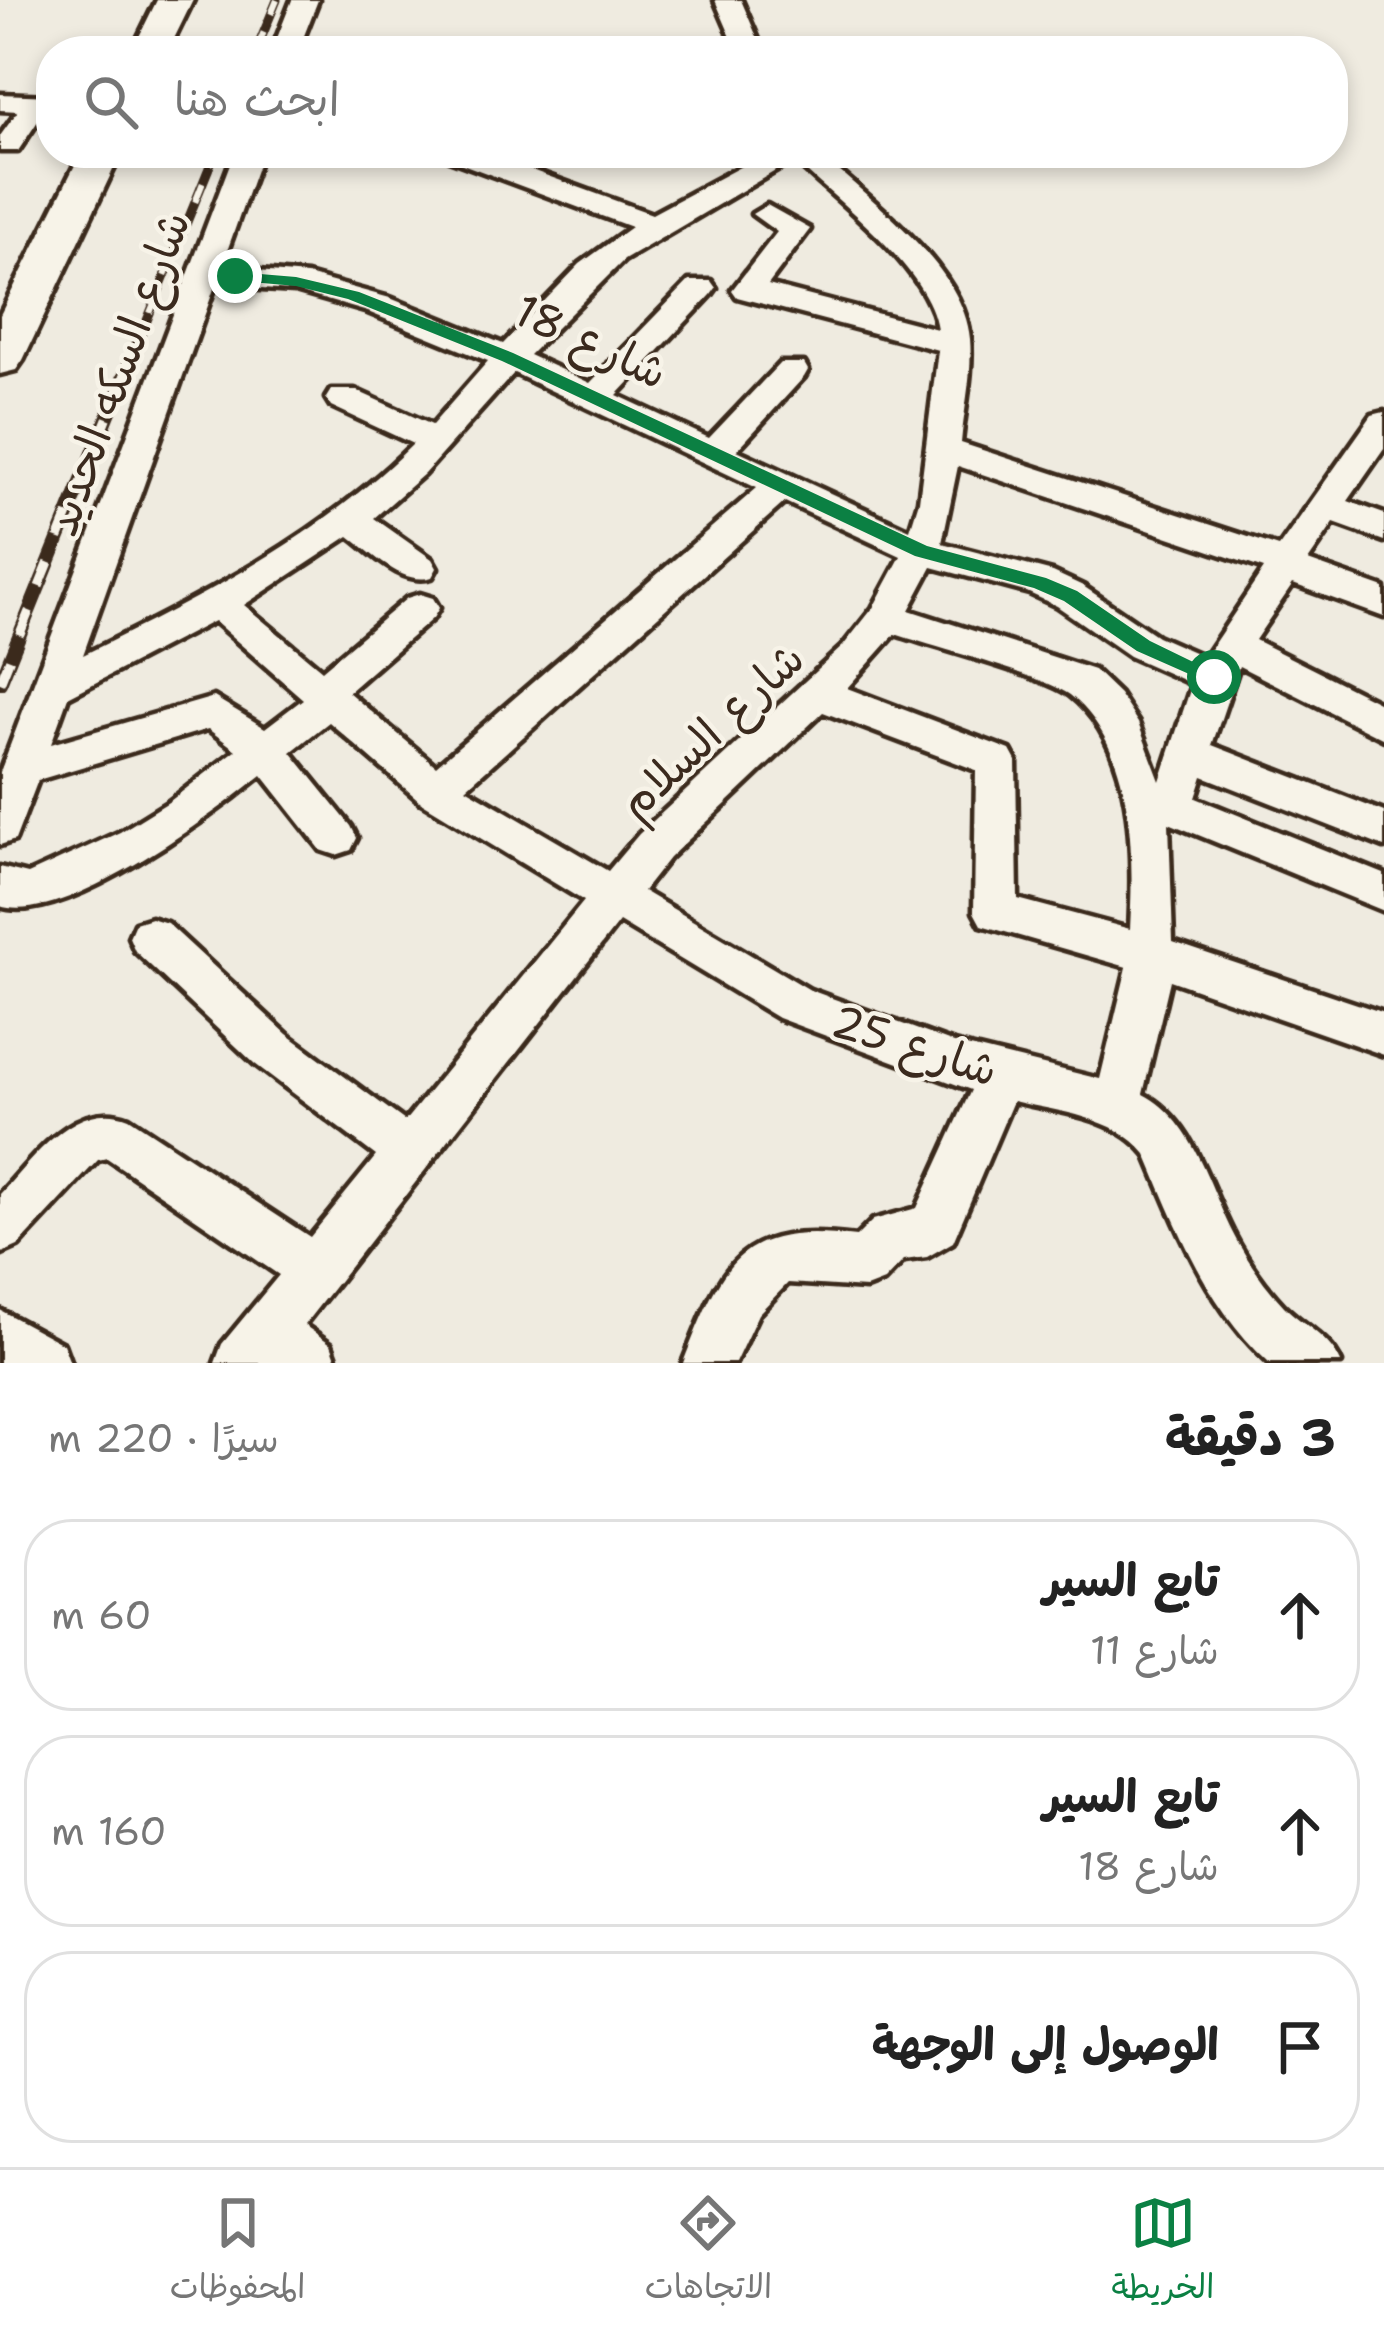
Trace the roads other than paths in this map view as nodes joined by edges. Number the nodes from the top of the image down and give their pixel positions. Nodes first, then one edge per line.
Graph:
1 (175, 0) edge
2 (305, 0) edge
3 (728, 0) edge
4 (157, 36) edge
5 (291, 36) edge
6 (744, 36) edge
7 (0, 102) edge
8 (36, 104) edge
9 (36, 112) edge
10 (8, 145) dead end
11 (94, 168) edge
12 (243, 168) edge
13 (499, 168) edge
14 (760, 168) edge
15 (819, 168) edge
16 (766, 214) dead end
17 (656, 226) junction
18 (203, 277) junction
19 (700, 288) dead end
20 (955, 344) junction
21 (507, 357) junction
22 (0, 360) edge
23 (792, 370) dead end
24 (343, 398) dead end
25 (595, 398) junction
26 (1384, 423) edge
27 (436, 442) junction
28 (943, 449) junction
29 (714, 454) junction
30 (781, 486) junction
31 (1327, 507) junction
32 (349, 518) junction
33 (1384, 528) edge
34 (922, 551) junction
35 (1287, 565) junction
36 (419, 568) dead end
37 (217, 602) junction
38 (1384, 603) edge
39 (420, 608) dead end
40 (886, 617) junction
41 (1223, 661) junction
42 (53, 687) junction
43 (822, 694) junction
44 (326, 696) junction
45 (1384, 723) edge
46 (267, 751) junction
47 (1191, 754) junction
48 (23, 768) junction
49 (436, 790) junction
50 (1157, 800) junction
51 (0, 827) edge
52 (1384, 830) edge
53 (336, 838) dead end
54 (0, 885) edge
55 (1384, 893) edge
56 (613, 896) junction
57 (151, 937) dead end
58 (1150, 954) junction
59 (1384, 1034) edge
60 (1001, 1075) junction
61 (1117, 1106) junction
62 (407, 1151) junction
63 (0, 1229) edge
64 (314, 1269) junction
65 (0, 1336) edge
66 (253, 1347) edge
67 (44, 1363) edge
68 (312, 1363) edge
69 (709, 1363) edge
70 (1315, 1363) edge

1 - 4 street
2 - 5 street
3 - 6 street
7 - 8 street
9 - 10 street
11 - 22 street
12 - 18 street, شارع السكه الحديد
13 - 17 street
14 - 17 street
15 - 20 street, شارع السلام
16 - 20 street
17 - 21 street
18 - 21 street, شارع 18
18 - 42 street, شارع السكه الحديد
19 - 25 street
20 - 28 street, شارع السلام
21 - 25 street, شارع 18
21 - 27 street
23 - 29 street
24 - 27 street
25 - 29 street, شارع 18
26 - 31 street
27 - 32 street
28 - 34 street, شارع السلام
28 - 35 street
29 - 30 street, شارع 18
30 - 34 street, شارع 18
30 - 49 street
31 - 33 street
31 - 35 street
32 - 36 street
32 - 37 street
34 - 40 street, شارع السلام
34 - 41 street, شارع 18
35 - 38 street
35 - 41 street
37 - 42 street
37 - 44 street, شارع 25
39 - 44 street
40 - 43 street, شارع السلام
40 - 50 street
41 - 45 street, شارع 18
41 - 47 street
42 - 48 street, شارع السكه الحديد
43 - 56 street, شارع السلام
43 - 58 street
44 - 46 street
44 - 49 street, شارع 25
46 - 48 street
46 - 53 street
46 - 54 street
47 - 50 street
47 - 52 street
48 - 51 street, شارع السكه الحديد
49 - 56 street, شارع 25
50 - 55 street
50 - 58 street
56 - 60 street, شارع 25
56 - 62 street, شارع السلام
57 - 62 street
58 - 59 street
58 - 61 street
60 - 61 street, شارع 25
60 - 69 street
61 - 70 street, شارع 25
62 - 64 street, شارع السلام
63 - 64 street
64 - 66 street, شارع السلام
65 - 67 street
66 - 68 street

